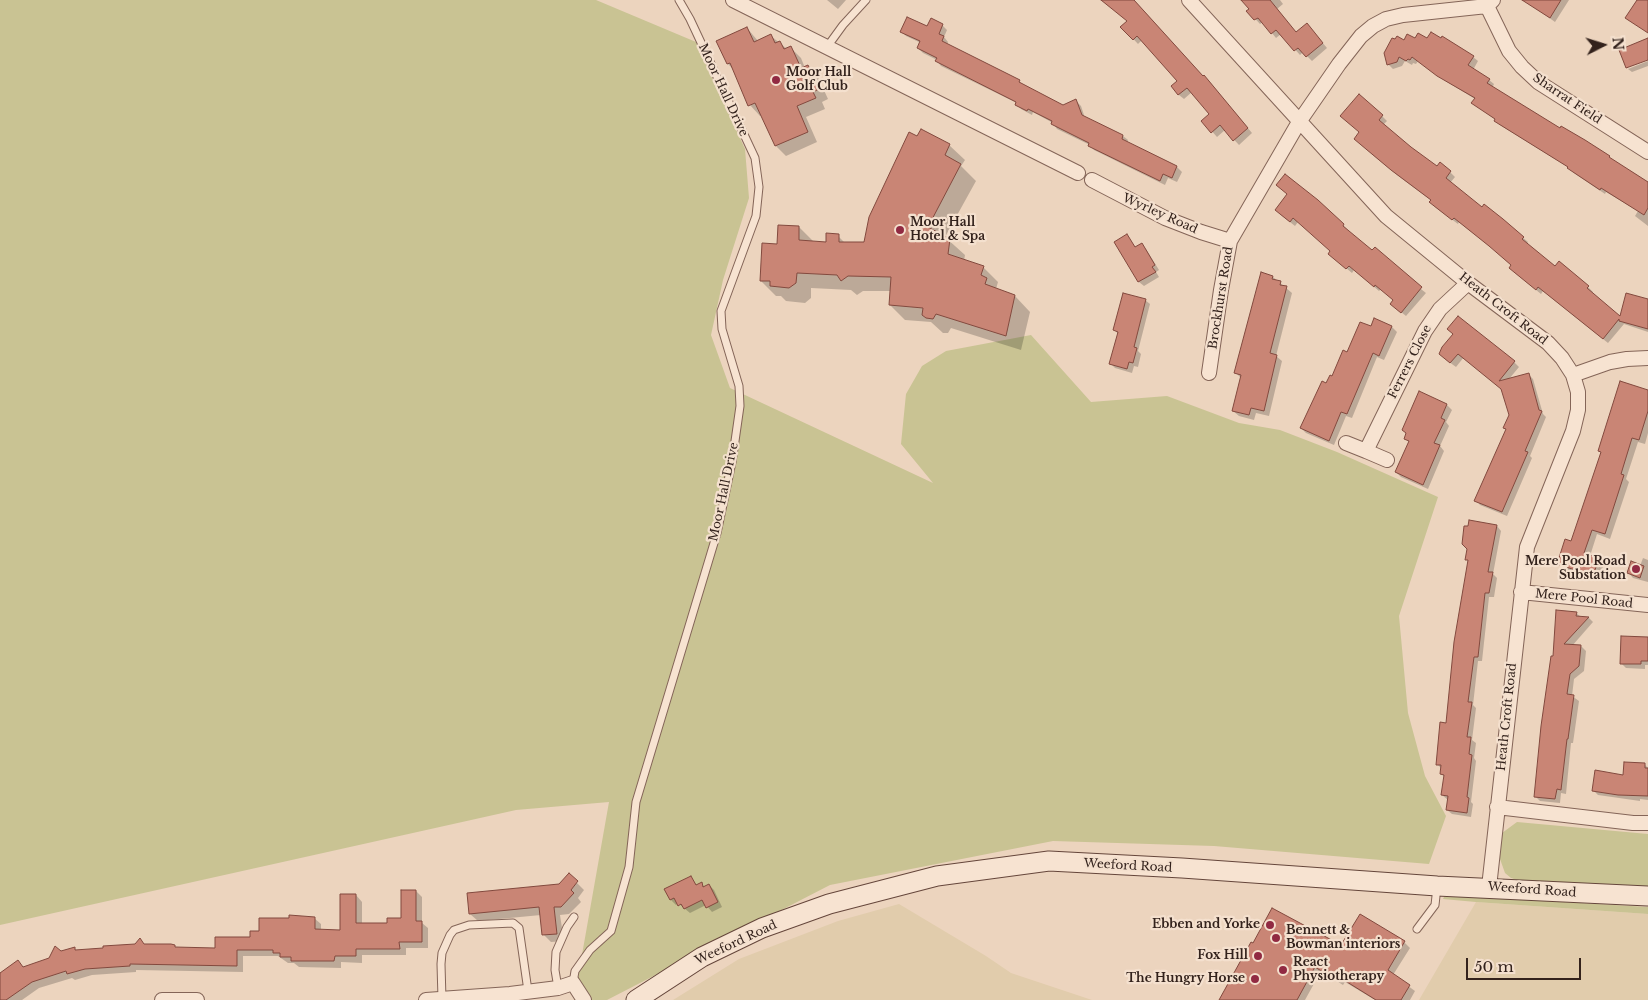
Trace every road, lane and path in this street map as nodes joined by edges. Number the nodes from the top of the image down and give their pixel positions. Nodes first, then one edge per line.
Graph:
1 (679, 0) edge
2 (733, 0) edge
3 (866, 0) edge
4 (1189, 0) edge
5 (1490, 3) edge
6 (827, 47) junction
7 (1299, 122) junction
8 (1648, 152) edge
9 (1078, 174) dead end
10 (1092, 180) dead end
11 (1230, 241) junction
12 (1468, 283) junction
13 (1648, 358) edge
14 (1209, 373) dead end
15 (1573, 375) junction
16 (1346, 443) dead end
17 (1366, 451) junction
18 (1387, 460) dead end
19 (1521, 592) junction
20 (1648, 605) edge
21 (1497, 807) junction
22 (1648, 823) edge
23 (1437, 886) junction
24 (1489, 888) junction
25 (1648, 896) edge
26 (574, 917) dead end
27 (1418, 928) dead end
28 (574, 983) junction
29 (558, 988) junction
30 (528, 991) junction
31 (442, 999) edge
32 (162, 1000) edge
33 (197, 1000) edge
34 (426, 1000) edge
35 (584, 1000) edge
36 (636, 1000) edge

1 - 28 lane, Moor Hall Drive
2 - 6 street
3 - 6 lane
4 - 7 street, Heath Croft Road
5 - 7 street, Brockhurst Road
5 - 8 street, Sharrat Field
6 - 9 street
7 - 11 street, Brockhurst Road
7 - 12 street, Heath Croft Road
10 - 11 street, Wyrley Road
11 - 14 street, Brockhurst Road
12 - 15 street, Heath Croft Road
12 - 17 street, Ferrers Close
13 - 15 street
15 - 19 street, Heath Croft Road
16 - 17 street
17 - 18 street
19 - 20 street, Mere Pool Road
19 - 21 street, Heath Croft Road
21 - 22 street
21 - 24 street, Heath Croft Road
23 - 24 street, Weeford Road
23 - 27 lane
23 - 36 street, Weeford Road
24 - 25 street, Weeford Road
26 - 29 lane
28 - 29 street
28 - 35 street
29 - 30 street
30 - 31 street
30 - 31 lane
31 - 34 street
32 - 33 street

